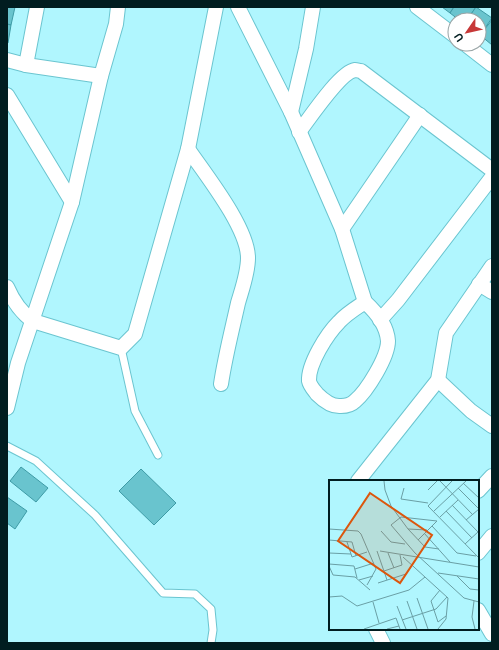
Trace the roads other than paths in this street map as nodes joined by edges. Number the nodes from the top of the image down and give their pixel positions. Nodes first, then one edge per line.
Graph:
1 (37, 7) edge
2 (118, 7) edge
3 (216, 7) edge
4 (238, 7) edge
5 (313, 7) edge
6 (418, 7) edge
7 (447, 30) edge
8 (475, 52) edge
9 (7, 60) edge
10 (26, 65) junction
11 (492, 65) edge
12 (101, 76) junction
13 (7, 95) edge
14 (291, 112) junction
15 (420, 115) junction
16 (299, 132) junction
17 (188, 149) junction
18 (492, 170) edge
19 (492, 177) edge
20 (72, 202) junction
21 (342, 229) junction
22 (492, 266) edge
23 (479, 284) junction
24 (7, 287) edge
25 (492, 292) edge
26 (365, 302) junction
27 (380, 320) junction
28 (33, 321) junction
29 (121, 348) junction
30 (438, 380) junction
31 (221, 384) dead end
32 (7, 408) edge
33 (492, 426) edge
34 (7, 446) edge
35 (158, 456) dead end
36 (492, 476) edge
37 (359, 480) edge
38 (479, 490) edge
39 (492, 536) edge
40 (479, 552) edge
41 (479, 612) edge
42 (377, 630) edge
43 (492, 634) edge
44 (211, 643) edge
45 (384, 643) edge

1 - 10 street
2 - 12 street
3 - 17 street
4 - 14 street
5 - 14 street
6 - 7 street
8 - 11 street
9 - 10 street
10 - 12 street
12 - 20 street
13 - 20 street
14 - 16 street
15 - 16 street
15 - 18 street
15 - 21 street
16 - 21 street
17 - 29 street
17 - 31 street
19 - 27 street
20 - 28 street
21 - 26 street
22 - 23 street
23 - 25 street
23 - 30 street
24 - 28 street
26 - 27 street
26 - 27 street
28 - 29 street
28 - 32 street
29 - 35 lane
30 - 33 street
30 - 37 street
34 - 44 lane
36 - 38 street
39 - 40 street
41 - 43 street
42 - 45 street

